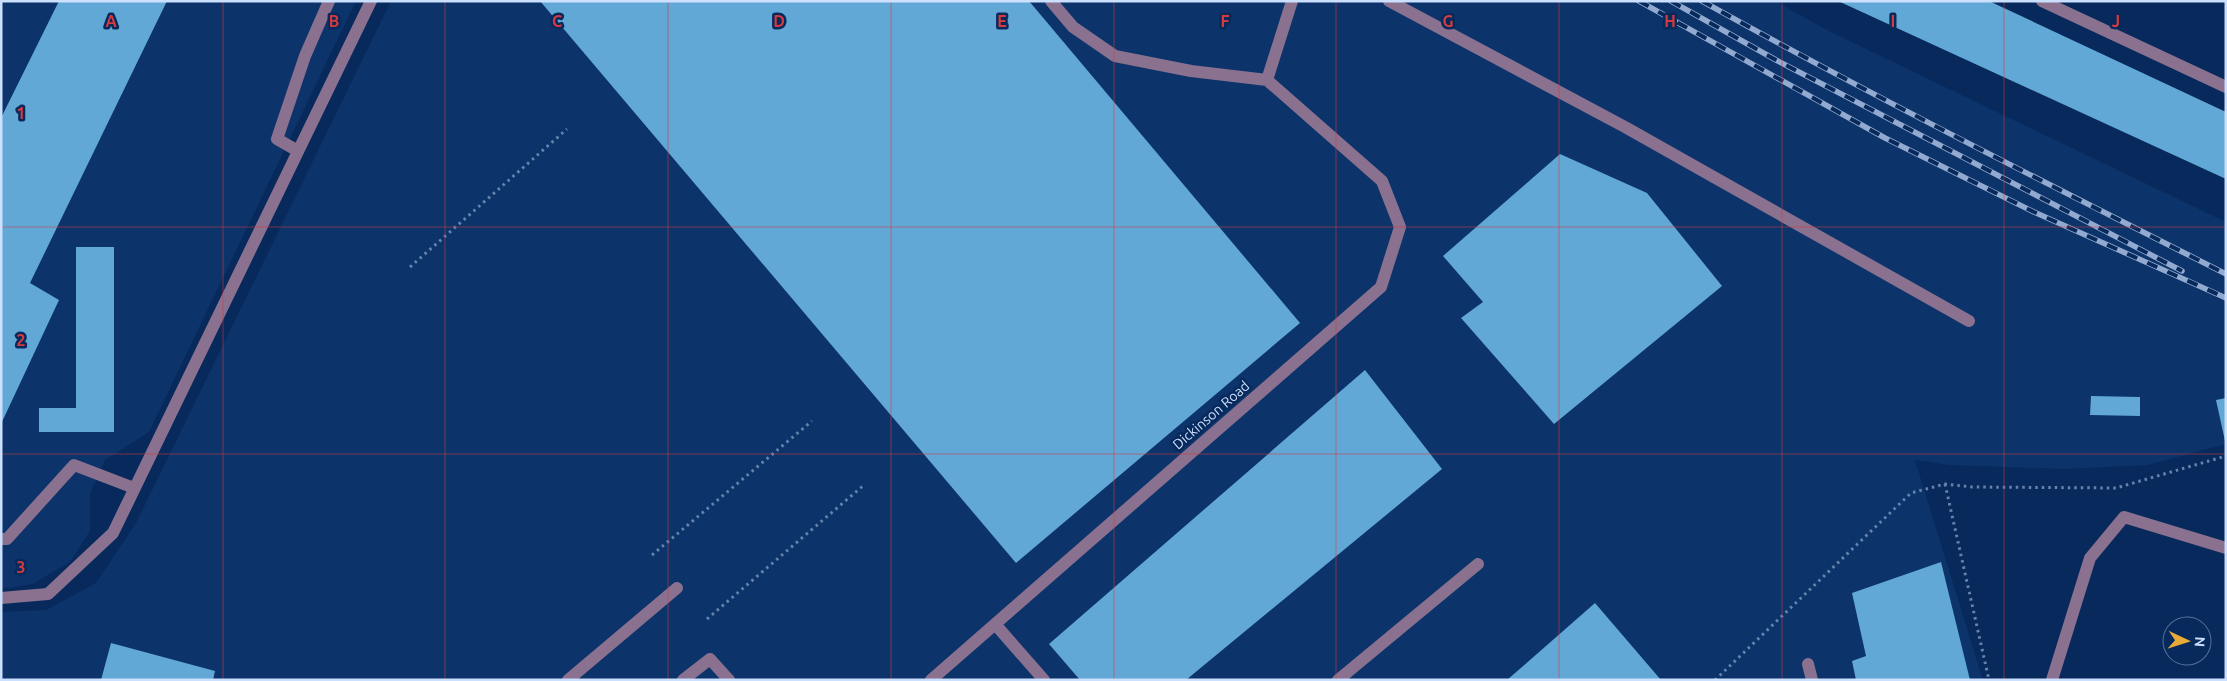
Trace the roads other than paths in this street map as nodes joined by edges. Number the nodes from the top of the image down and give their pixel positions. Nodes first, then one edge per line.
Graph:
1 (329, 1) edge
2 (371, 1) edge
3 (1051, 1) edge
4 (1292, 1) edge
5 (1389, 1) edge
6 (2042, 1) edge
7 (1267, 80) junction
8 (2226, 87) edge
9 (298, 151) junction
10 (1969, 321) dead end
11 (134, 488) junction
12 (1, 539) edge
13 (2226, 548) edge
14 (1478, 564) dead end
15 (677, 588) dead end
16 (1, 598) edge
17 (995, 624) junction
18 (1808, 664) dead end
19 (568, 680) edge
20 (683, 680) edge
21 (729, 680) edge
22 (932, 680) edge
23 (1044, 680) edge
24 (1338, 680) edge
25 (1812, 680) edge
26 (2052, 680) edge

1 - 9 street
2 - 9 street
3 - 7 street
4 - 7 street
5 - 10 street
6 - 8 street
7 - 17 street, Dickinson Road
9 - 11 street
11 - 12 street
11 - 16 street
13 - 26 street
14 - 24 street
15 - 19 street
17 - 22 street, Dickinson Road
17 - 23 street
18 - 25 street
20 - 21 street

